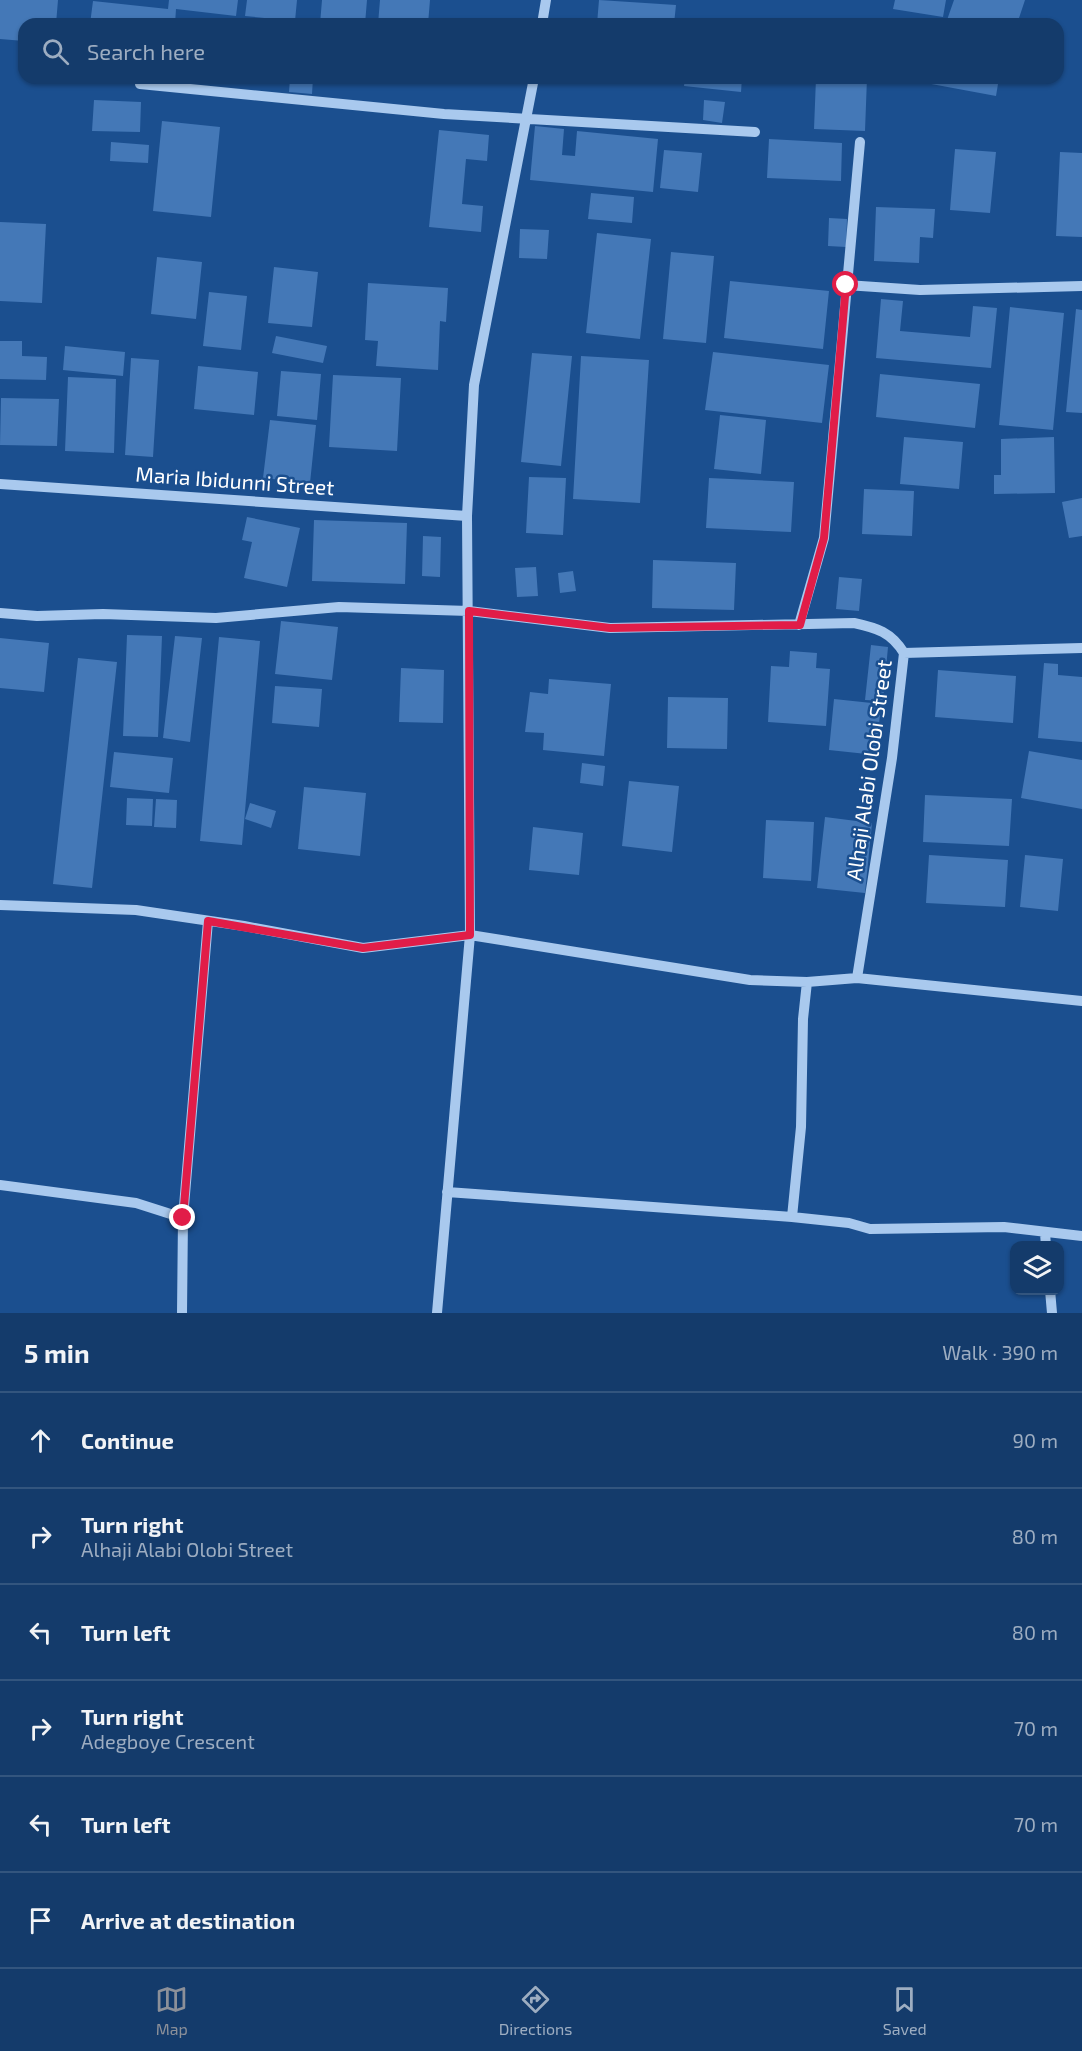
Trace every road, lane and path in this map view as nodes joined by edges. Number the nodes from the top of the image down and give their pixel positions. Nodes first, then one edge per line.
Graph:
1 (546, 0) edge
2 (543, 18) edge
3 (140, 84) dead end
4 (533, 84) edge
5 (527, 119) junction
6 (755, 132) dead end
7 (860, 142) dead end
8 (846, 285) junction
9 (1082, 286) edge
10 (0, 484) edge
11 (467, 516) junction
12 (469, 611) junction
13 (0, 613) edge
14 (800, 625) junction
15 (1082, 648) edge
16 (904, 652) junction
17 (0, 905) edge
18 (208, 921) junction
19 (470, 935) junction
20 (857, 978) junction
21 (807, 982) junction
22 (1082, 1001) edge
23 (0, 1185) edge
24 (447, 1192) junction
25 (792, 1217) junction
26 (183, 1218) junction
27 (1045, 1233) junction
28 (1082, 1236) edge
29 (1046, 1241) edge
30 (1050, 1295) edge
31 (182, 1313) edge
32 (437, 1313) edge
33 (1052, 1313) edge

1 - 2 street
3 - 5 street
4 - 5 street
5 - 6 street
5 - 11 street
7 - 8 street
8 - 9 street
8 - 14 street
10 - 11 street, Maria Ibidunni Street
11 - 12 street
12 - 13 street, Alhaji Alabi Olobi Street
12 - 14 street, Alhaji Alabi Olobi Street
12 - 19 street
14 - 16 street, Alhaji Alabi Olobi Street
15 - 16 street
16 - 20 street, Alhaji Alabi Olobi Street
17 - 18 street
18 - 19 street
18 - 26 street
19 - 21 street
19 - 24 street
20 - 21 street
20 - 22 street
21 - 25 street
23 - 26 street
24 - 25 street
24 - 32 street
25 - 27 street
26 - 31 street
27 - 28 street
27 - 29 street
30 - 33 street

